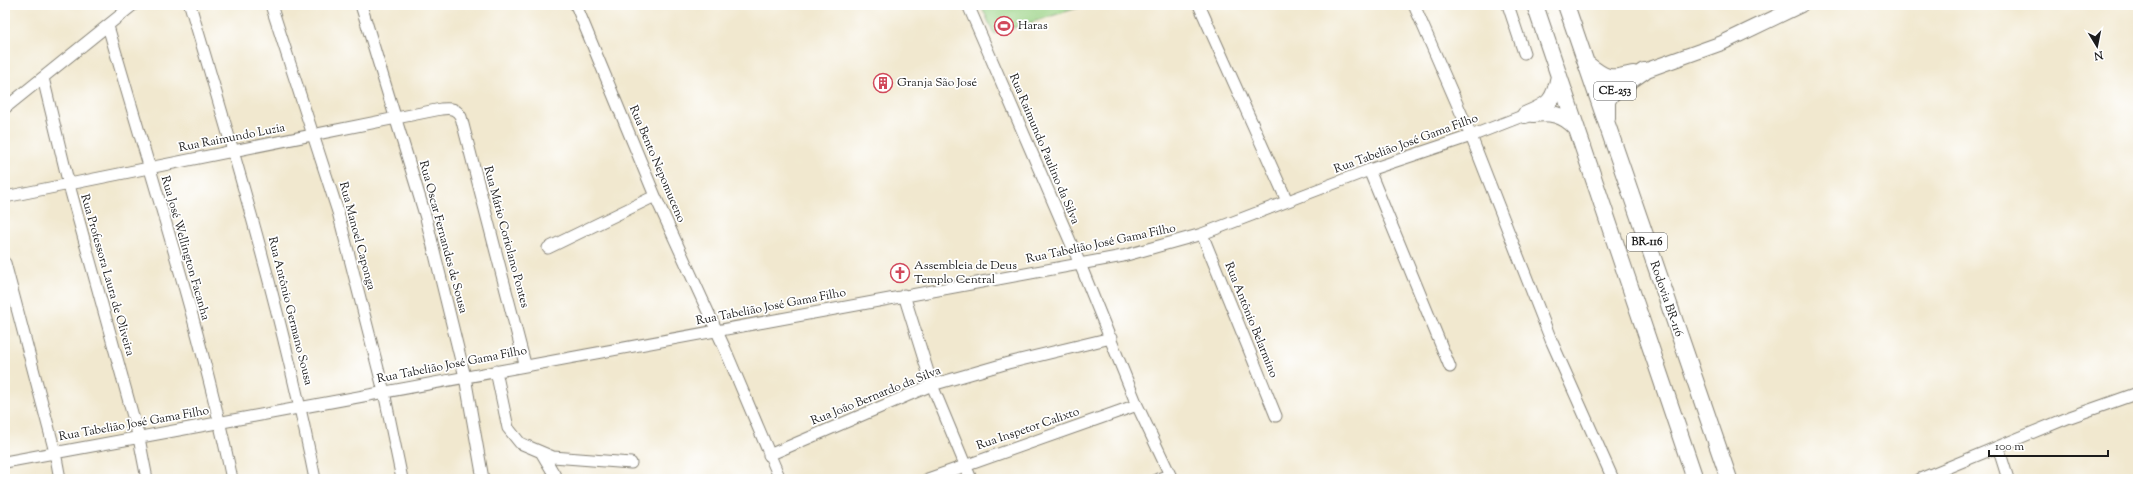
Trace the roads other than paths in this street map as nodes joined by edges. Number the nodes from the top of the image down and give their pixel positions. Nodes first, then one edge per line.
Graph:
1 (132, 5) edge
2 (190, 5) edge
3 (271, 5) edge
4 (361, 5) edge
5 (576, 5) edge
6 (968, 5) edge
7 (1199, 5) edge
8 (1414, 5) edge
9 (1508, 5) edge
10 (1535, 5) edge
11 (1566, 5) edge
12 (1801, 5) edge
13 (108, 26) junction
14 (1524, 52) dead end
15 (1587, 64) junction
16 (1644, 71) junction
17 (1558, 76) junction
18 (43, 78) junction
19 (5, 108) edge
20 (1525, 115) junction
21 (461, 117) joint
22 (397, 118) junction
23 (1607, 124) junction
24 (1575, 127) junction
25 (313, 135) junction
26 (1471, 136) junction
27 (234, 151) junction
28 (148, 168) junction
29 (1369, 170) junction
30 (69, 185) junction
31 (655, 196) junction
32 (5, 197) edge
33 (1287, 202) junction
34 (1202, 234) junction
35 (548, 248) dead end
36 (5, 263) edge
37 (1080, 264) junction
38 (904, 294) junction
39 (716, 332) junction
40 (1111, 338) junction
41 (525, 364) junction
42 (1450, 367) dead end
43 (496, 371) junction
44 (465, 376) junction
45 (932, 385) junction
46 (384, 392) junction
47 (2138, 393) edge
48 (1137, 404) junction
49 (301, 407) junction
50 (1276, 416) dead end
51 (220, 422) junction
52 (139, 438) junction
53 (1998, 447) junction
54 (55, 452) junction
55 (541, 452) junction
56 (769, 455) junction
57 (5, 462) edge
58 (631, 463) dead end
59 (965, 465) junction
60 (1171, 477) edge
61 (60, 479) edge
62 (147, 479) edge
63 (232, 479) edge
64 (315, 479) edge
65 (402, 479) edge
66 (483, 479) edge
67 (557, 479) edge
68 (780, 479) edge
69 (928, 479) edge
70 (971, 479) edge
71 (1158, 479) edge
72 (1612, 479) edge
73 (1695, 479) edge
74 (1729, 479) edge
75 (1920, 479) edge
76 (2008, 479) edge

1 - 13 street
2 - 27 street, Rua Antônio Germano Sousa
3 - 25 street, Rua Manoel Caponga
4 - 22 street, Rua Oscar Fernandes de Sousa
5 - 31 street, Rua Bento Nepomuceno
6 - 37 street, Rua Raimundo Paulino da Silva
7 - 33 street
8 - 26 street
9 - 14 street
10 - 17 highway, BR-116
11 - 15 highway, Rodovia BR-116 / BR-116
12 - 16 main road, CE-253
13 - 18 street
13 - 28 street, Rua José Wellington Facanha
15 - 16 highway, CE-253
15 - 23 highway, Rodovia BR-116 / BR-116
16 - 23 highway, CE-253
17 - 20 highway
17 - 24 highway, BR-116
18 - 19 street
18 - 30 street, Rua Professora Laura de Oliveira
20 - 24 highway
20 - 26 street, Rua Tabelião José Gama Filho
21 - 22 street, Rua Raimundo Luzia
21 - 41 street, Rua Mário Coriolano Pontes
22 - 25 street, Rua Raimundo Luzia
22 - 44 street, Rua Oscar Fernandes de Sousa
23 - 74 highway, Rodovia BR-116 / BR-116
24 - 73 highway, BR-116
25 - 27 street, Rua Raimundo Luzia
25 - 46 street, Rua Manoel Caponga
26 - 29 street, Rua Tabelião José Gama Filho
26 - 72 street
27 - 28 street, Rua Raimundo Luzia
27 - 49 street, Rua Antônio Germano Sousa
28 - 30 street, Rua Raimundo Luzia
28 - 51 street, Rua José Wellington Facanha
29 - 33 street, Rua Tabelião José Gama Filho
29 - 42 street
30 - 32 street, Rua Raimundo Luzia
30 - 52 street, Rua Professora Laura de Oliveira
31 - 35 street
31 - 39 street, Rua Bento Nepomuceno
33 - 34 street, Rua Tabelião José Gama Filho
34 - 37 street, Rua Tabelião José Gama Filho
34 - 50 street, Rua Antônio Belarmino
36 - 54 street
37 - 38 street, Rua Tabelião José Gama Filho
37 - 40 street, Rua Raimundo Paulino da Silva
38 - 39 street, Rua Tabelião José Gama Filho
38 - 45 street
39 - 41 street, Rua Tabelião José Gama Filho
39 - 56 street, Rua Bento Nepomuceno
40 - 45 street, Rua João Bernardo da Silva
40 - 48 street, Rua Raimundo Paulino da Silva
41 - 43 street, Rua Tabelião José Gama Filho
43 - 44 street, Rua Tabelião José Gama Filho
43 - 55 street
44 - 46 street, Rua Tabelião José Gama Filho
44 - 66 street, Rua Oscar Fernandes de Sousa
45 - 56 street, Rua João Bernardo da Silva
45 - 59 street
46 - 49 street, Rua Tabelião José Gama Filho
46 - 65 street, Rua Manoel Caponga
47 - 53 street
48 - 59 street, Rua Inspetor Calixto
48 - 60 street, Rua Raimundo Paulino da Silva
49 - 51 street, Rua Tabelião José Gama Filho
49 - 64 street, Rua Antônio Germano Sousa
51 - 52 street, Rua Tabelião José Gama Filho
51 - 63 street, Rua José Wellington Facanha
52 - 54 street, Rua Tabelião José Gama Filho
52 - 62 street, Rua Professora Laura de Oliveira
53 - 75 street
53 - 76 street
54 - 57 street, Rua Tabelião José Gama Filho
54 - 61 street
55 - 58 street
55 - 67 street
56 - 68 street, Rua Bento Nepomuceno
59 - 69 street, Rua Inspetor Calixto
59 - 70 street
60 - 71 street

